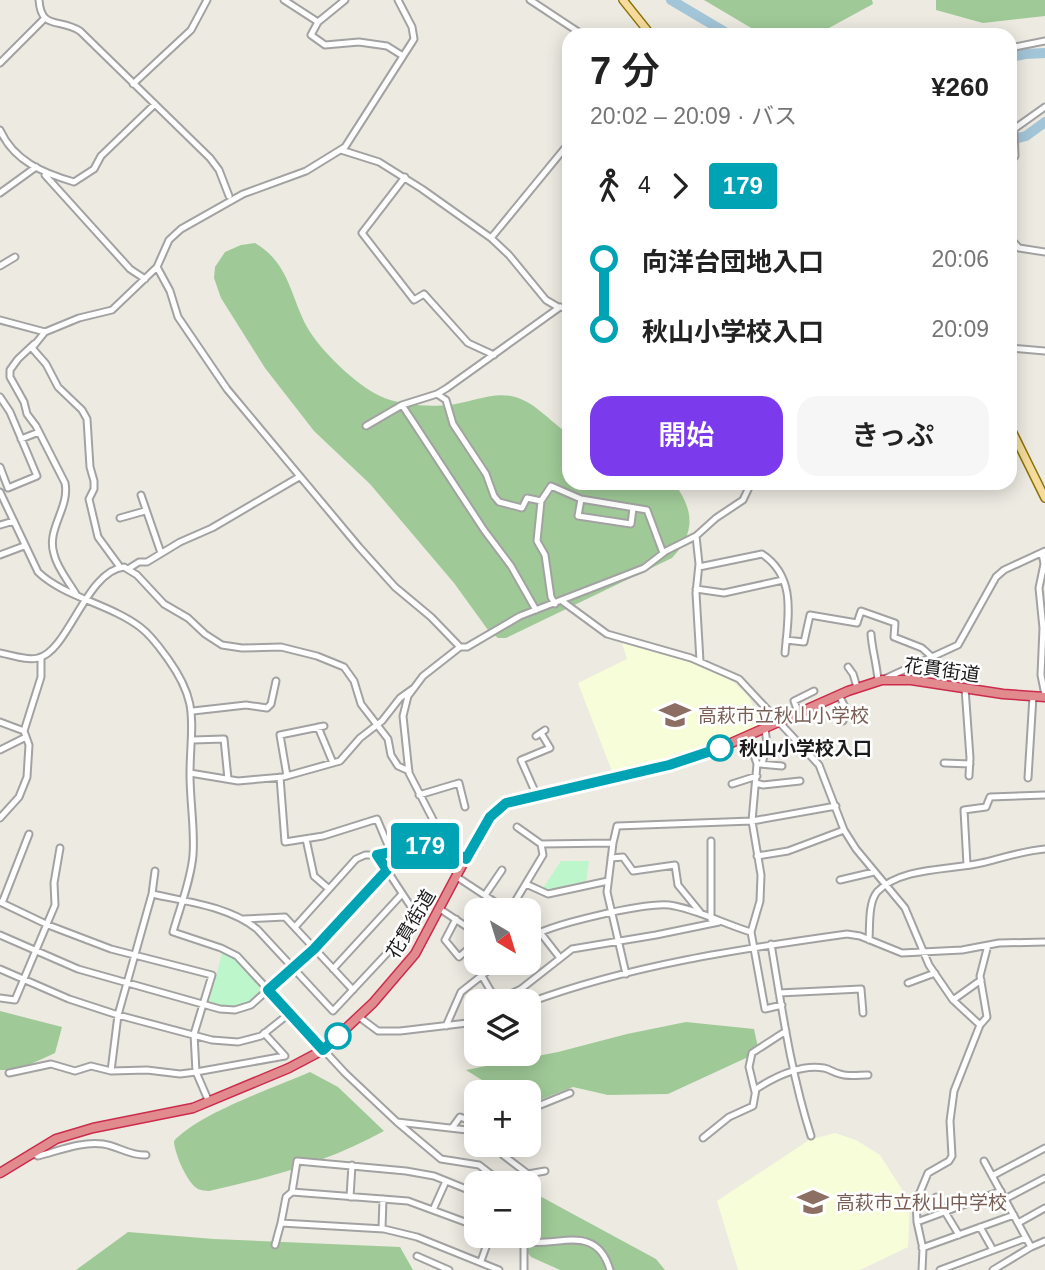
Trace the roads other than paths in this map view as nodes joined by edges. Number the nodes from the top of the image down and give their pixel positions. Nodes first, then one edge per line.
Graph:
1 (39, 0) edge
2 (207, 0) edge
3 (284, 0) edge
4 (345, 0) edge
5 (398, 0) edge
6 (530, 0) edge
7 (624, 0) edge
8 (44, 19) junction
9 (318, 22) junction
10 (572, 28) edge
11 (646, 28) edge
12 (1045, 41) edge
13 (1017, 47) edge
14 (403, 56) junction
15 (0, 63) edge
16 (133, 84) junction
17 (155, 104) junction
18 (1045, 107) edge
19 (1017, 124) edge
20 (0, 130) edge
21 (341, 150) junction
22 (562, 152) edge
23 (38, 168) junction
24 (405, 177) junction
25 (0, 193) edge
26 (229, 196) dead end
27 (491, 238) junction
28 (1017, 246) edge
29 (1045, 252) edge
30 (15, 257) dead end
31 (0, 266) edge
32 (157, 267) junction
33 (145, 279) junction
34 (560, 307) joint
35 (0, 320) edge
36 (45, 332) junction
37 (34, 344) junction
38 (1017, 349) edge
39 (1045, 351) edge
40 (494, 355) junction
41 (437, 394) junction
42 (0, 397) edge
43 (402, 405) junction
44 (366, 426) dead end
45 (39, 432) junction
46 (21, 439) junction
47 (1017, 450) edge
48 (0, 467) edge
49 (299, 477) junction
50 (748, 490) edge
51 (0, 492) edge
52 (141, 495) dead end
53 (1045, 498) edge
54 (581, 499) junction
55 (541, 501) junction
56 (634, 508) junction
57 (145, 511) junction
58 (120, 518) dead end
59 (14, 520) junction
60 (0, 525) edge
61 (696, 536) junction
62 (24, 546) junction
63 (1044, 552) edge
64 (161, 553) junction
65 (663, 553) junction
66 (0, 555) edge
67 (120, 567) junction
68 (699, 567) junction
69 (128, 569) junction
70 (783, 580) junction
71 (696, 589) junction
72 (76, 594) junction
73 (87, 598) junction
74 (562, 601) junction
75 (555, 604) junction
76 (536, 610) junction
77 (1044, 628) edge
78 (871, 634) dead end
79 (786, 640) junction
80 (460, 647) junction
81 (0, 653) edge
82 (785, 653) dead end
83 (932, 657) junction
84 (41, 658) junction
85 (699, 661) junction
86 (848, 667) dead end
87 (880, 680) junction
88 (276, 681) dead end
89 (857, 687) junction
90 (414, 688) junction
91 (965, 688) junction
92 (814, 691) dead end
93 (839, 695) junction
94 (1033, 696) junction
95 (1045, 696) edge
96 (192, 711) junction
97 (799, 714) junction
98 (843, 721) dead end
99 (0, 722) edge
100 (780, 723) junction
101 (378, 725) junction
102 (765, 729) junction
103 (541, 733) dead end
104 (25, 734) junction
105 (748, 737) junction
106 (193, 740) junction
107 (0, 750) edge
108 (944, 762) dead end
109 (333, 763) junction
110 (760, 764) junction
111 (970, 764) junction
112 (782, 766) dead end
113 (409, 771) junction
114 (190, 773) junction
115 (969, 776) dead end
116 (284, 777) junction
117 (1028, 778) dead end
118 (228, 779) junction
119 (757, 779) junction
120 (800, 781) dead end
121 (732, 784) dead end
122 (419, 795) junction
123 (1045, 795) edge
124 (537, 796) junction
125 (836, 806) junction
126 (465, 807) dead end
127 (0, 818) edge
128 (752, 821) junction
129 (517, 827) dead end
130 (844, 830) junction
131 (29, 834) dead end
132 (306, 839) junction
133 (444, 841) junction
134 (711, 841) dead end
135 (613, 843) junction
136 (541, 844) junction
137 (60, 848) dead end
138 (1045, 849) edge
139 (390, 850) junction
140 (377, 855) junction
141 (757, 856) junction
142 (611, 858) junction
143 (466, 859) junction
144 (967, 865) junction
145 (387, 870) junction
146 (502, 870) dead end
147 (155, 871) dead end
148 (874, 872) junction
149 (457, 877) junction
150 (840, 880) dead end
151 (608, 881) junction
152 (526, 884) junction
153 (885, 886) junction
154 (329, 889) junction
155 (152, 894) junction
156 (402, 894) junction
157 (485, 895) junction
158 (490, 898) edge
159 (517, 898) edge
160 (181, 901) junction
161 (1, 902) edge
162 (440, 909) junction
163 (610, 912) junction
164 (702, 915) junction
165 (243, 919) junction
166 (456, 919) junction
167 (711, 919) junction
168 (719, 922) junction
169 (48, 925) junction
170 (464, 925) edge
171 (295, 927) junction
172 (541, 930) edge
173 (751, 932) junction
174 (541, 934) edge
175 (0, 935) edge
176 (869, 940) junction
177 (618, 941) junction
178 (1045, 942) edge
179 (771, 944) junction
180 (989, 945) junction
181 (754, 947) junction
182 (314, 949) junction
183 (37, 951) junction
184 (922, 951) junction
185 (464, 953) edge
186 (135, 955) junction
187 (560, 958) junction
188 (293, 968) junction
189 (0, 969) edge
190 (333, 969) junction
191 (935, 973) junction
192 (626, 974) junction
193 (482, 976) joint
194 (24, 980) junction
195 (981, 980) junction
196 (908, 983) dead end
197 (128, 984) junction
198 (490, 989) edge
199 (521, 989) edge
200 (268, 990) junction
201 (353, 990) junction
202 (779, 993) junction
203 (0, 998) edge
204 (541, 998) edge
205 (953, 1000) junction
206 (204, 1005) junction
207 (782, 1005) junction
208 (290, 1013) junction
209 (863, 1013) dead end
210 (118, 1016) junction
211 (359, 1017) junction
212 (464, 1023) edge
213 (981, 1025) junction
214 (446, 1026) junction
215 (786, 1031) junction
216 (264, 1033) junction
217 (194, 1034) junction
218 (323, 1050) junction
219 (793, 1070) junction
220 (111, 1071) junction
221 (196, 1072) junction
222 (9, 1073) dead end
223 (868, 1075) dead end
224 (570, 1093) dead end
225 (756, 1093) junction
226 (209, 1101) junction
227 (541, 1105) edge
228 (464, 1118) edge
229 (397, 1122) junction
230 (452, 1128) junction
231 (464, 1130) edge
232 (811, 1136) dead end
233 (703, 1138) dead end
234 (1045, 1148) edge
235 (32, 1153) junction
236 (146, 1155) dead end
237 (506, 1157) edge
238 (985, 1161) dead end
239 (352, 1165) junction
240 (487, 1171) edge
241 (545, 1171) dead end
242 (0, 1173) edge
243 (992, 1176) junction
244 (1045, 1178) edge
245 (446, 1181) junction
246 (464, 1188) edge
247 (1001, 1191) junction
248 (292, 1192) junction
249 (350, 1197) junction
250 (936, 1197) dead end
251 (383, 1199) junction
252 (1005, 1199) junction
253 (1045, 1209) edge
254 (433, 1210) junction
255 (945, 1212) junction
256 (1014, 1215) junction
257 (464, 1222) edge
258 (916, 1222) junction
259 (281, 1223) junction
260 (1018, 1223) junction
261 (980, 1227) junction
262 (382, 1228) junction
263 (958, 1235) junction
264 (1026, 1238) junction
265 (541, 1241) edge
266 (1045, 1241) edge
267 (275, 1245) dead end
268 (1031, 1247) junction
269 (486, 1248) edge
270 (524, 1248) edge
271 (922, 1248) junction
272 (993, 1250) junction
273 (417, 1256) dead end
274 (481, 1261) junction
275 (449, 1270) edge
276 (499, 1270) edge
277 (524, 1270) edge
278 (610, 1270) edge
279 (922, 1270) edge
280 (940, 1270) edge
281 (993, 1270) edge

1 - 8 street
2 - 16 street
3 - 9 street
4 - 9 street
5 - 14 street
6 - 10 street
7 - 11 main road
8 - 15 street
8 - 16 street
9 - 14 street
12 - 13 street
14 - 21 street
16 - 17 street
17 - 23 street
17 - 26 street
18 - 19 street
20 - 23 street
21 - 24 street
21 - 32 street
22 - 27 street
23 - 25 street
23 - 33 street
24 - 27 street
24 - 40 street
27 - 34 street
28 - 29 street
30 - 31 street
32 - 33 street
32 - 49 street
33 - 36 street
34 - 40 street
35 - 36 street
36 - 37 street
37 - 45 street
37 - 67 street
38 - 39 street
40 - 41 street
41 - 43 street
41 - 55 street
42 - 46 street
43 - 44 street
43 - 76 street
45 - 46 street
45 - 72 street
46 - 48 street
47 - 53 main road
49 - 64 street
49 - 80 street
50 - 61 street
51 - 59 street
52 - 57 street
54 - 55 street
54 - 56 street
54 - 56 street
55 - 75 street
56 - 65 street
57 - 58 street
57 - 64 street
59 - 60 street
59 - 62 street
61 - 65 street
61 - 68 street
62 - 66 street
62 - 72 street
63 - 77 street
63 - 83 street
64 - 69 street
65 - 74 street
67 - 69 street
67 - 73 street
68 - 70 street
68 - 71 street
69 - 101 street
70 - 71 street
70 - 79 street
71 - 85 street
72 - 73 street
73 - 84 street
73 - 96 street
74 - 75 street
74 - 85 street
75 - 76 street
76 - 80 street
77 - 95 street
78 - 87 street
79 - 82 street
79 - 83 street
80 - 90 street
81 - 84 street
83 - 87 street
84 - 104 street
85 - 100 street
86 - 89 street
87 - 89 highway, 花貫街道
87 - 91 highway, 花貫街道
88 - 96 street
89 - 93 highway, 花貫街道
90 - 101 street
90 - 113 street
91 - 94 highway, 花貫街道
91 - 111 street
92 - 97 street
93 - 97 highway, 花貫街道
93 - 98 street
94 - 95 highway, 花貫街道
94 - 117 street
96 - 106 street
97 - 100 highway, 花貫街道
99 - 104 street
100 - 102 highway, 花貫街道
100 - 125 street
101 - 109 street
101 - 113 street
102 - 105 highway, 花貫街道
102 - 110 street
103 - 124 street
104 - 107 street
104 - 127 street
105 - 110 street
105 - 124 highway, 花貫街道
106 - 114 street
106 - 118 street
108 - 111 street
109 - 116 street
109 - 116 street
110 - 112 street
110 - 119 street
111 - 115 street
113 - 122 street
114 - 118 street
114 - 160 street
116 - 118 street
116 - 132 street
119 - 120 street
119 - 121 street
119 - 128 street
122 - 126 street
122 - 133 street
123 - 144 street
124 - 143 highway, 花貫街道
125 - 128 street
125 - 130 street
128 - 135 street
128 - 141 street
129 - 136 street
130 - 141 street
130 - 148 street
131 - 161 street
132 - 139 street
132 - 154 street
133 - 139 street
133 - 143 street
134 - 167 street
135 - 136 street
135 - 142 street
136 - 152 street
137 - 169 street
138 - 144 street
139 - 140 street
140 - 145 street
140 - 154 street
141 - 173 street
142 - 151 street
142 - 164 street
143 - 149 highway, 花貫街道
144 - 153 street
145 - 156 street
145 - 182 street
146 - 157 street
147 - 155 street
148 - 150 street
148 - 153 street
149 - 157 street
149 - 162 highway, 花貫街道
151 - 152 street
151 - 163 street
152 - 159 street
153 - 176 street
153 - 184 street
154 - 171 street
155 - 160 street
155 - 186 street
156 - 190 street
156 - 201 street
157 - 158 street
160 - 165 street
160 - 200 street
161 - 169 street
162 - 166 street
162 - 211 highway, 花貫街道
163 - 164 street
163 - 172 street
163 - 177 street
164 - 167 street
165 - 171 street
165 - 188 street
166 - 170 street
166 - 185 street
167 - 168 street
168 - 173 street
168 - 177 street
169 - 183 street
169 - 186 street
171 - 182 street
173 - 181 street
174 - 187 street
175 - 183 street
176 - 179 street
176 - 184 street
177 - 187 street
177 - 192 street
178 - 180 street
179 - 181 street
179 - 202 street
180 - 184 street
180 - 195 street
181 - 192 street
181 - 207 street
182 - 188 street
182 - 190 street
183 - 194 street
183 - 197 street
184 - 191 street
186 - 197 street
186 - 206 street
187 - 199 street
188 - 200 street
188 - 201 street
189 - 194 street
190 - 201 street
191 - 196 street
191 - 205 street
192 - 204 street
193 - 198 street
193 - 214 street
194 - 203 street
194 - 210 street
195 - 205 street
195 - 213 street
197 - 206 street
197 - 210 street
200 - 206 street
200 - 208 street
202 - 207 street
202 - 209 street
205 - 213 street
206 - 217 street
207 - 215 street
208 - 216 street
208 - 218 street
210 - 217 street
210 - 220 street
211 - 214 street
211 - 218 highway, 花貫街道
212 - 214 street
213 - 258 street
215 - 219 street
215 - 225 street
216 - 217 street
216 - 221 street
217 - 221 street
218 - 226 highway, 花貫街道
218 - 229 street
219 - 223 street
219 - 225 street
219 - 232 street
220 - 221 street
220 - 222 street
221 - 226 street
224 - 227 street
225 - 233 street
226 - 235 highway, 花貫街道
228 - 230 street
229 - 230 street
229 - 240 street
230 - 231 street
234 - 243 street
235 - 236 street
235 - 242 highway, 花貫街道
237 - 241 street
238 - 243 street
239 - 245 street
239 - 248 street
239 - 249 street
243 - 247 street
244 - 252 street
245 - 246 street
245 - 254 street
247 - 252 street
247 - 255 street
248 - 249 street
248 - 259 street
249 - 251 street
250 - 255 street
251 - 254 street
251 - 262 street
252 - 256 street
253 - 260 street
254 - 257 street
255 - 258 street
255 - 263 street
256 - 260 street
256 - 261 street
258 - 271 street
259 - 262 street
259 - 267 street
260 - 264 street
261 - 263 street
261 - 272 street
262 - 274 street
263 - 271 street
264 - 268 street
264 - 272 street
265 - 278 street
266 - 268 street
268 - 281 street
269 - 274 street
270 - 277 street
271 - 279 street
272 - 280 street
273 - 275 street
274 - 276 street

